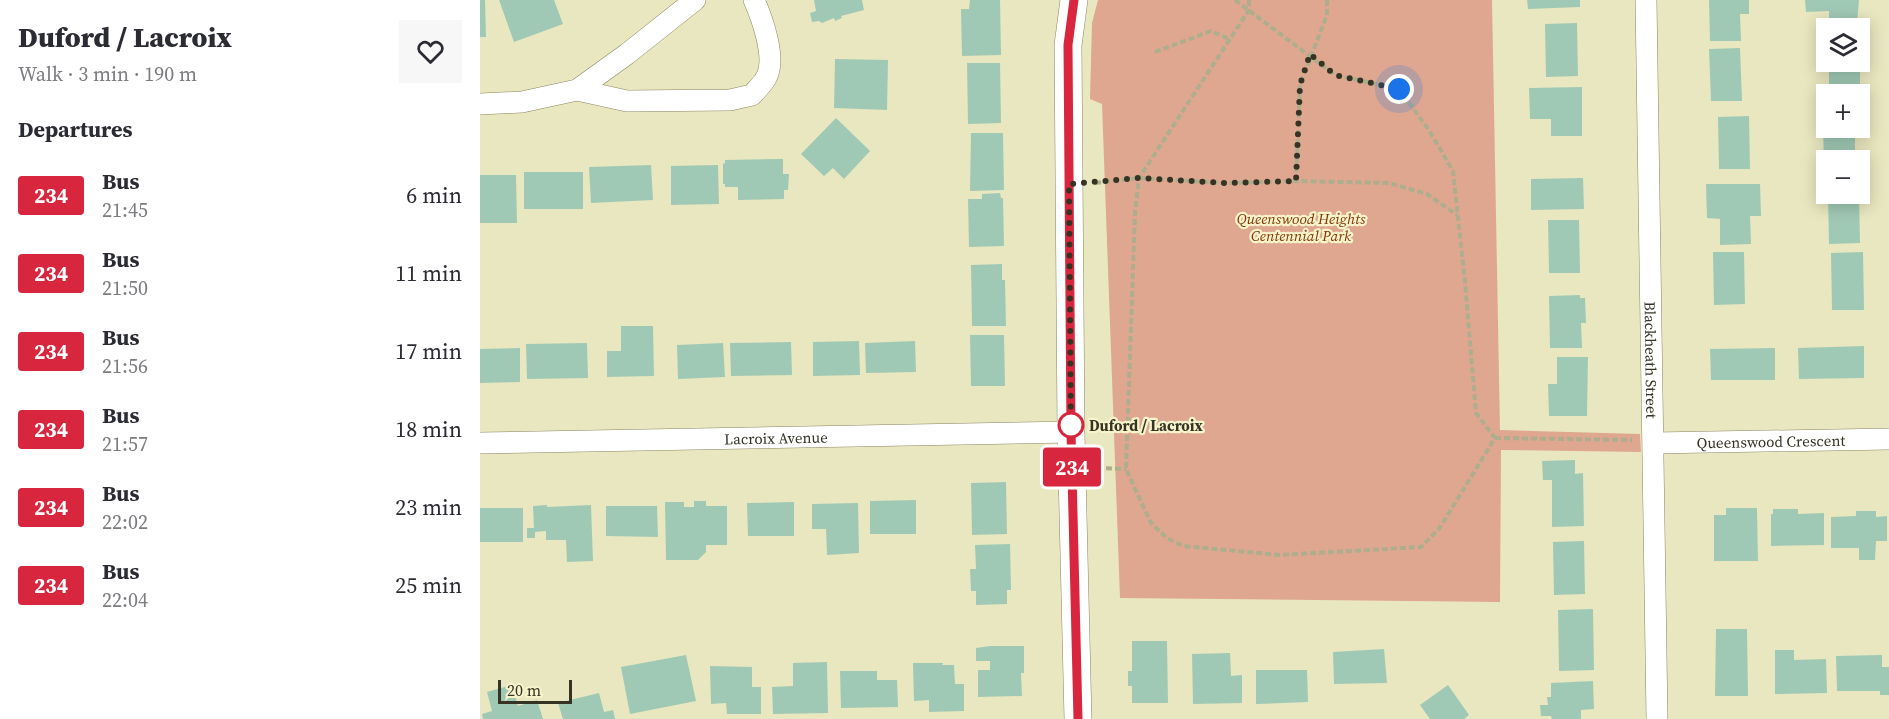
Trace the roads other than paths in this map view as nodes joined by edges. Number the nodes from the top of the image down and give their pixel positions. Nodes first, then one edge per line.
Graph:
1 (695, 0) edge
2 (754, 0) edge
3 (1074, 0) edge
4 (1646, 0) edge
5 (577, 90) junction
6 (480, 104) edge
7 (1071, 432) junction
8 (1889, 439) edge
9 (480, 443) edge
10 (1654, 443) junction
11 (1078, 719) edge
12 (1657, 719) edge

1 - 5 street
2 - 5 street
3 - 7 street
4 - 10 street, Blackheath Street
5 - 6 street
7 - 9 street, Lacroix Avenue
7 - 11 street
8 - 10 street, Queenswood Crescent
10 - 12 street, Blackheath Street

